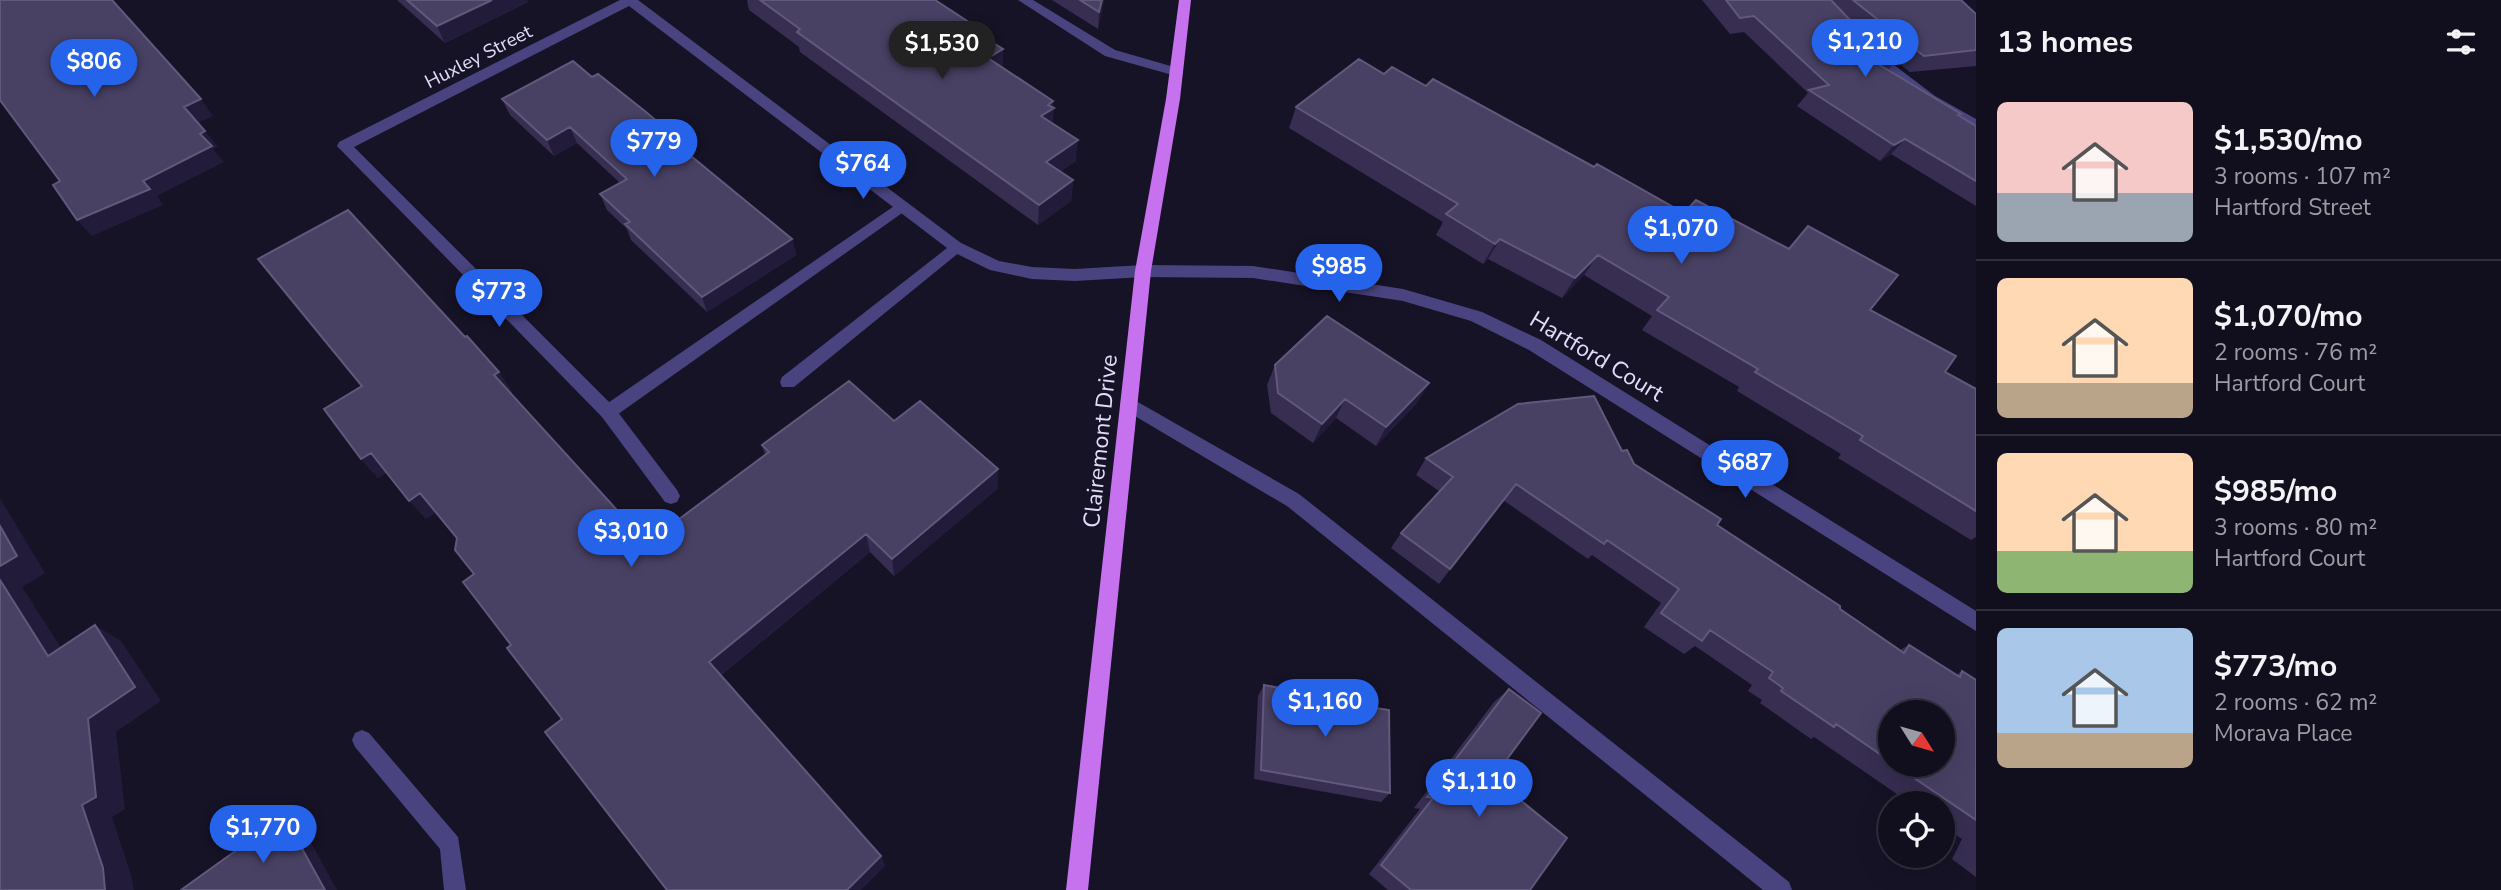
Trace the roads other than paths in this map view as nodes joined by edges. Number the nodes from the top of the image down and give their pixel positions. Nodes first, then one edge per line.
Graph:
1 (630, 0) edge
2 (1024, 0) edge
3 (1185, 0) edge
4 (1858, 41) edge
5 (1176, 72) junction
6 (1976, 125) edge
7 (900, 206) junction
8 (956, 247) junction
9 (1143, 271) junction
10 (788, 382) dead end
11 (1129, 404) junction
12 (608, 412) junction
13 (671, 496) dead end
14 (1976, 622) edge
15 (362, 740) dead end
16 (455, 890) edge
17 (1077, 890) edge
18 (1781, 890) edge

1 - 7 street, Hartford Court
1 - 12 street, Huxley Street
2 - 5 street
3 - 5 main road, Clairemont Drive
4 - 6 street
5 - 9 main road, Clairemont Drive
7 - 8 street, Hartford Court
7 - 12 street
8 - 9 street, Hartford Court
8 - 10 street
9 - 11 main road, Clairemont Drive
9 - 14 street, Hartford Court
11 - 17 main road, Clairemont Drive
11 - 18 street
12 - 13 street
15 - 16 street

